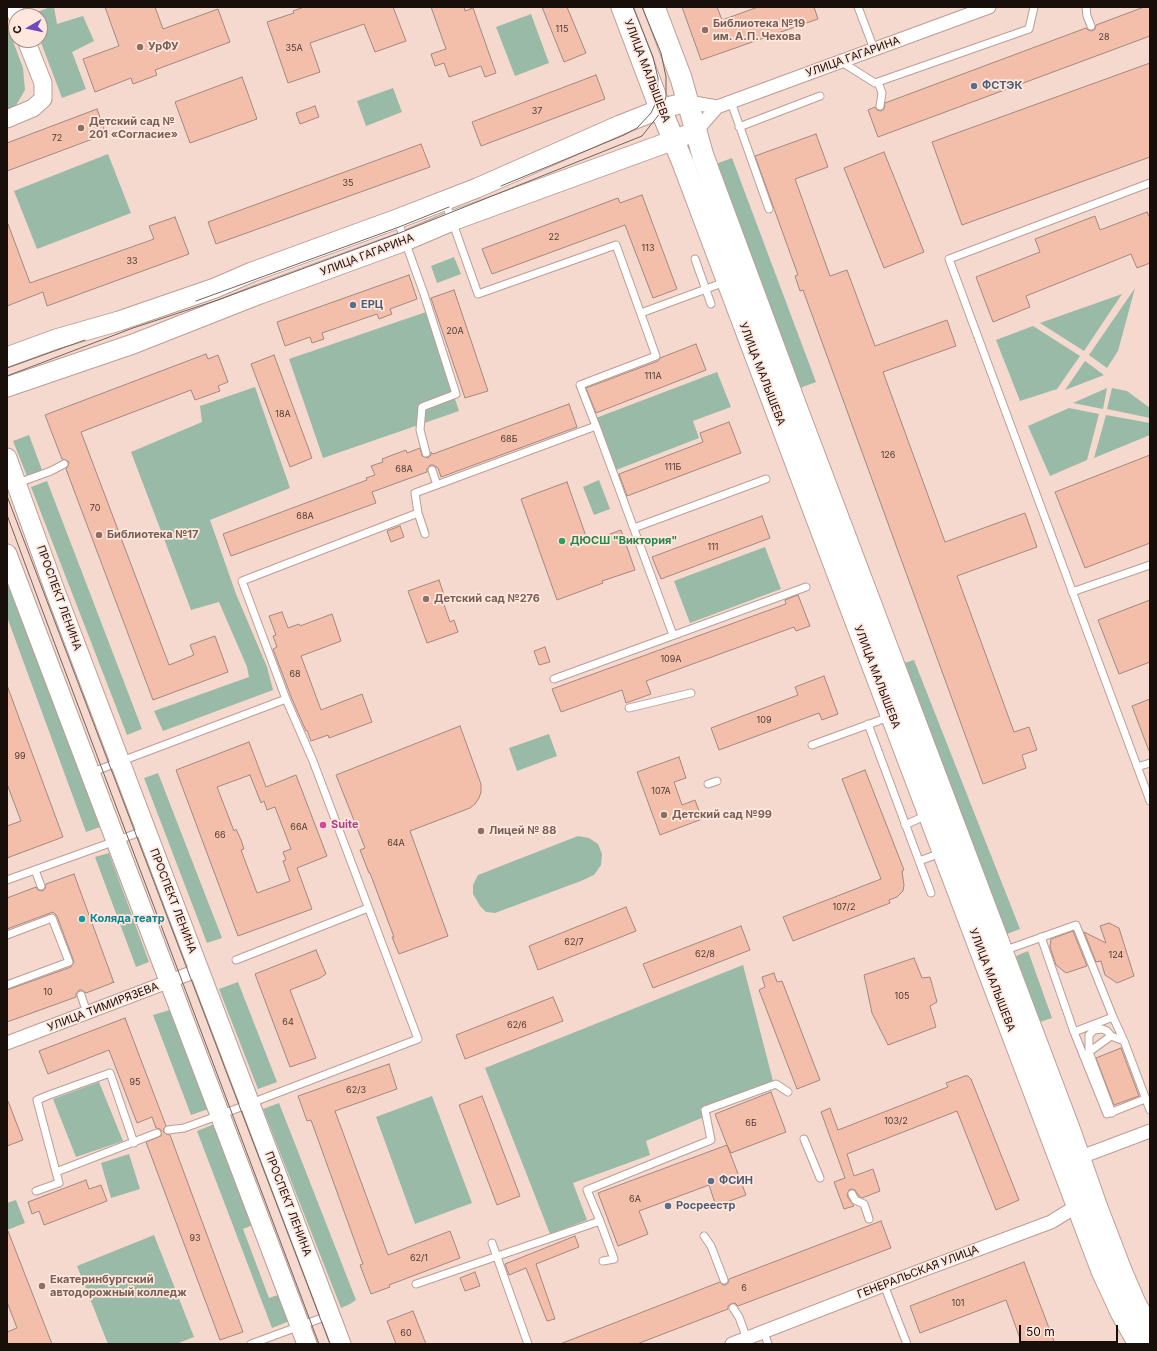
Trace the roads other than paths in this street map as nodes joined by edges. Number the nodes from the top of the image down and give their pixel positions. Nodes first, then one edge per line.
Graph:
1 (622, 7) edge
2 (654, 7) edge
3 (858, 7) edge
4 (989, 7) edge
5 (1034, 7) edge
6 (1086, 7) edge
7 (1091, 26) dead end
8 (29, 48) edge
9 (874, 48) junction
10 (840, 61) junction
11 (878, 82) junction
12 (820, 96) dead end
13 (688, 102) junction
14 (731, 102) junction
15 (880, 106) dead end
16 (717, 107) junction
17 (661, 110) junction
18 (7, 119) edge
19 (739, 127) junction
20 (696, 131) junction
21 (674, 140) junction
22 (1150, 182) edge
23 (445, 201) junction
24 (769, 209) dead end
25 (397, 219) junction
26 (452, 221) junction
27 (405, 241) junction
28 (695, 259) dead end
29 (727, 281) junction
30 (706, 289) junction
31 (711, 304) dead end
32 (641, 312) junction
33 (7, 357) edge
34 (7, 387) edge
35 (596, 426) junction
36 (426, 453) dead end
37 (7, 458) edge
38 (64, 464) dead end
39 (432, 470) dead end
40 (766, 479) dead end
41 (16, 483) junction
42 (437, 485) junction
43 (418, 513) junction
44 (634, 528) junction
45 (425, 534) dead end
46 (7, 554) edge
47 (1150, 566) edge
48 (806, 587) dead end
49 (1072, 592) junction
50 (673, 635) junction
51 (554, 679) dead end
52 (691, 693) dead end
53 (286, 699) junction
54 (629, 708) dead end
55 (892, 716) junction
56 (868, 724) junction
57 (812, 745) dead end
58 (120, 762) junction
59 (1150, 762) edge
60 (1138, 767) junction
61 (90, 773) junction
62 (718, 781) dead end
63 (708, 784) dead end
64 (1150, 801) edge
65 (929, 815) junction
66 (906, 825) junction
67 (146, 830) junction
68 (116, 841) junction
69 (943, 852) junction
70 (919, 861) junction
71 (35, 870) junction
72 (7, 880) edge
73 (41, 886) dead end
74 (931, 894) dead end
75 (368, 908) junction
76 (7, 935) edge
77 (1042, 937) junction
78 (1001, 952) junction
79 (236, 960) dead end
80 (199, 970) junction
81 (169, 981) junction
82 (7, 985) edge
83 (81, 995) dead end
84 (87, 1013) junction
85 (1112, 1017) junction
86 (1074, 1032) junction
87 (1111, 1036) junction
88 (1124, 1041) junction
89 (7, 1044) edge
90 (1089, 1052) junction
91 (788, 1092) dead end
92 (1145, 1099) junction
93 (250, 1104) junction
94 (1150, 1110) edge
95 (1112, 1113) junction
96 (220, 1115) junction
97 (168, 1130) dead end
98 (1150, 1131) edge
99 (158, 1133) dead end
100 (804, 1139) dead end
101 (134, 1143) junction
102 (1070, 1161) junction
103 (56, 1172) junction
104 (820, 1178) dead end
105 (1088, 1181) junction
106 (36, 1192) dead end
107 (852, 1194) dead end
108 (1077, 1206) junction
109 (869, 1219) dead end
110 (600, 1221) junction
111 (704, 1236) dead end
112 (492, 1243) dead end
113 (496, 1256) junction
114 (602, 1261) dead end
115 (724, 1280) dead end
116 (416, 1284) dead end
117 (884, 1285) junction
118 (733, 1308) dead end
119 (330, 1316) junction
120 (300, 1326) junction
121 (1150, 1331) edge
122 (766, 1338) edge
123 (747, 1339) junction
124 (251, 1344) edge
125 (307, 1344) edge
126 (342, 1344) edge
127 (528, 1344) edge
128 (732, 1344) edge
129 (907, 1344) edge
130 (1139, 1344) edge

1 - 17 main road, УЛИЦА МАЛЫШЕВА
2 - 13 main road, УЛИЦА МАЛЫШЕВА
3 - 9 lane
4 - 9 street, УЛИЦА ГАГАРИНА
5 - 11 lane
6 - 7 lane
8 - 18 street
9 - 10 street, УЛИЦА ГАГАРИНА
10 - 11 lane
10 - 14 street, УЛИЦА ГАГАРИНА
11 - 15 lane
12 - 19 lane
13 - 16 street, УЛИЦА ГАГАРИНА
13 - 17 main road, УЛИЦА ГАГАРИНА
13 - 20 main road, УЛИЦА МАЛЫШЕВА
14 - 16 street, УЛИЦА ГАГАРИНА
14 - 19 lane
16 - 20 street, УЛИЦА ГАГАРИНА
17 - 21 main road, УЛИЦА МАЛЫШЕВА
17 - 23 main road, УЛИЦА ГАГАРИНА
19 - 24 lane
20 - 21 main road, УЛИЦА ГАГАРИНА
20 - 78 main road, УЛИЦА МАЛЫШЕВА
21 - 26 main road, УЛИЦА ГАГАРИНА
21 - 29 main road, УЛИЦА МАЛЫШЕВА
22 - 49 lane
23 - 25 main road, УЛИЦА ГАГАРИНА
23 - 26 lane
25 - 27 lane
25 - 33 main road, УЛИЦА ГАГАРИНА
26 - 27 main road, УЛИЦА ГАГАРИНА
26 - 32 lane
27 - 34 main road, УЛИЦА ГАГАРИНА
27 - 36 lane
28 - 30 lane
29 - 30 lane
29 - 55 main road, УЛИЦА МАЛЫШЕВА
30 - 31 lane
30 - 32 lane
32 - 35 lane
35 - 42 lane
35 - 44 lane
37 - 41 main road, ПРОСПЕКТ ЛЕНИНА
38 - 41 lane
39 - 42 lane
40 - 44 lane
41 - 58 main road, ПРОСПЕКТ ЛЕНИНА
42 - 43 lane
43 - 45 lane
43 - 53 lane
44 - 50 lane
46 - 61 main road
47 - 49 lane
48 - 50 lane
49 - 60 lane
50 - 51 lane
52 - 54 lane
53 - 58 lane
53 - 75 lane
55 - 56 lane
55 - 65 main road, УЛИЦА МАЛЫШЕВА
56 - 57 lane
56 - 66 lane
58 - 61 lane
58 - 67 main road, ПРОСПЕКТ ЛЕНИНА
59 - 60 lane
60 - 64 lane
61 - 68 main road
62 - 63 lane
65 - 66 lane
65 - 69 main road, УЛИЦА МАЛЫШЕВА
66 - 70 lane
67 - 68 lane
67 - 80 main road, ПРОСПЕКТ ЛЕНИНА
68 - 71 lane
68 - 81 main road
69 - 70 lane
69 - 102 main road, УЛИЦА МАЛЫШЕВА
70 - 74 lane
71 - 72 lane
71 - 73 lane
75 - 79 lane
75 - 93 lane
76 - 82 lane
77 - 78 lane
77 - 85 lane
77 - 86 lane
78 - 102 main road, УЛИЦА МАЛЫШЕВА
80 - 81 street, УЛИЦА ТИМИРЯЗЕВА
80 - 93 main road, ПРОСПЕКТ ЛЕНИНА
81 - 84 street, УЛИЦА ТИМИРЯЗЕВА
81 - 96 main road
83 - 84 lane
84 - 89 street, УЛИЦА ТИМИРЯЗЕВА
85 - 86 lane
85 - 88 lane
86 - 95 lane
87 - 88 lane
87 - 90 lane
87 - 90 lane
88 - 92 lane
90 - 95 lane
91 - 110 lane
92 - 94 lane
92 - 95 lane
93 - 96 lane
93 - 119 main road, ПРОСПЕКТ ЛЕНИНА
96 - 97 lane
96 - 120 main road
98 - 102 street
99 - 101 lane
100 - 104 lane
101 - 103 lane
101 - 103 lane
102 - 105 main road, УЛИЦА МАЛЫШЕВА
102 - 108 main road, УЛИЦА МАЛЫШЕВА
103 - 106 lane
105 - 108 street
105 - 121 main road, УЛИЦА МАЛЫШЕВА
107 - 109 lane
108 - 117 street, ГЕНЕРАЛЬСКАЯ УЛИЦА
108 - 130 main road, УЛИЦА МАЛЫШЕВА
110 - 113 lane
110 - 114 lane
111 - 115 lane
112 - 113 lane
113 - 116 lane
113 - 127 lane
117 - 122 street, ГЕНЕРАЛЬСКАЯ УЛИЦА
117 - 129 lane
118 - 123 lane
119 - 120 lane
119 - 126 main road, ПРОСПЕКТ ЛЕНИНА
120 - 124 lane
120 - 125 main road
122 - 123 street, ГЕНЕРАЛЬСКАЯ УЛИЦА
123 - 128 street, ГЕНЕРАЛЬСКАЯ УЛИЦА

